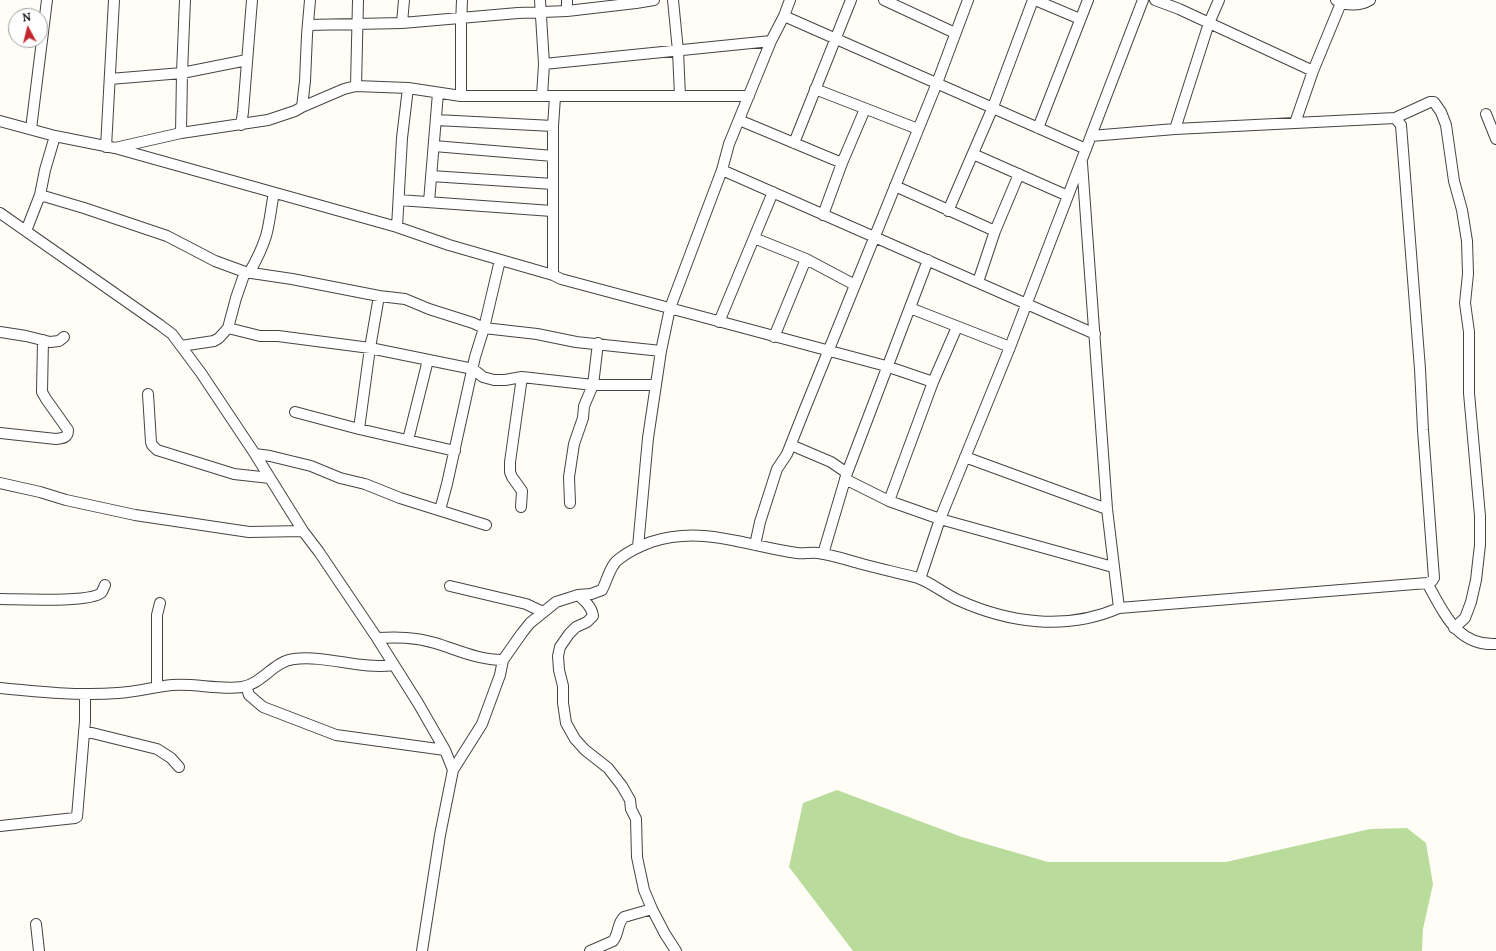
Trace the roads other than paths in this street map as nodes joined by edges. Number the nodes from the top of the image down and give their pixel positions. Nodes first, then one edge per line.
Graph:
1 (47, 0) edge
2 (114, 0) edge
3 (185, 0) edge
4 (252, 0) edge
5 (310, 0) edge
6 (358, 0) edge
7 (404, 0) edge
8 (462, 0) edge
9 (540, 0) edge
10 (567, 0) edge
11 (654, 0) edge
12 (673, 0) edge
13 (790, 0) edge
14 (851, 0) edge
15 (884, 0) edge
16 (968, 0) edge
17 (1034, 0) edge
18 (1088, 0) edge
19 (1143, 0) edge
20 (1155, 0) edge
21 (1219, 0) edge
22 (1370, 0) edge
23 (635, 1) edge
24 (1338, 2) edge
25 (905, 5) edge
26 (567, 11) junction
27 (541, 12) junction
28 (784, 16) junction
29 (461, 18) junction
30 (1080, 19) junction
31 (402, 23) junction
32 (1209, 23) junction
33 (308, 25) junction
34 (357, 25) junction
35 (955, 33) junction
36 (836, 39) junction
37 (771, 41) junction
38 (678, 51) junction
39 (247, 60) junction
40 (544, 64) junction
41 (1313, 71) junction
42 (182, 73) junction
43 (110, 79) junction
44 (937, 82) junction
45 (356, 86) junction
46 (408, 88) junction
47 (815, 89) junction
48 (438, 93) junction
49 (461, 96) junction
50 (542, 96) junction
51 (680, 96) junction
52 (749, 96) junction
53 (555, 97) junction
54 (302, 107) junction
55 (993, 107) junction
56 (865, 109) junction
57 (1486, 114) dead end
58 (1395, 118) junction
59 (436, 120) junction
60 (739, 120) junction
61 (0, 121) edge
62 (1295, 122) junction
63 (241, 125) junction
64 (553, 126) junction
65 (1038, 128) junction
66 (31, 129) junction
67 (918, 129) junction
68 (1175, 129) junction
69 (181, 133) junction
70 (55, 136) junction
71 (1091, 136) junction
72 (1496, 139) edge
73 (794, 143) junction
74 (434, 146) junction
75 (110, 148) junction
76 (1086, 149) junction
77 (973, 154) junction
78 (553, 156) junction
79 (1082, 160) junction
80 (842, 163) junction
81 (722, 170) junction
82 (1019, 174) junction
83 (431, 176) junction
84 (553, 184) junction
85 (895, 186) junction
86 (772, 192) junction
87 (274, 193) junction
88 (40, 195) junction
89 (1068, 196) junction
90 (399, 200) junction
91 (429, 202) junction
92 (552, 211) junction
93 (948, 211) junction
94 (0, 213) edge
95 (822, 215) junction
96 (397, 227) junction
97 (26, 231) junction
98 (995, 231) junction
99 (875, 237) junction
100 (754, 238) junction
101 (806, 259) junction
102 (500, 260) junction
103 (928, 260) junction
104 (247, 273) junction
105 (553, 275) junction
106 (978, 282) junction
107 (855, 285) junction
108 (379, 296) junction
109 (1026, 304) junction
110 (670, 308) junction
111 (910, 308) junction
112 (719, 322) junction
113 (957, 327) junction
114 (228, 328) junction
115 (484, 328) junction
116 (0, 332) edge
117 (1095, 334) junction
118 (64, 337) dead end
119 (774, 337) junction
120 (43, 340) junction
121 (598, 343) junction
122 (181, 346) junction
123 (1010, 347) junction
124 (370, 348) junction
125 (662, 351) junction
126 (828, 352) junction
127 (428, 360) junction
128 (886, 366) junction
129 (472, 369) junction
130 (522, 377) junction
131 (933, 382) junction
132 (592, 385) junction
133 (656, 385) junction
134 (148, 394) dead end
135 (295, 412) dead end
136 (359, 429) junction
137 (0, 433) edge
138 (408, 440) junction
139 (790, 445) junction
140 (455, 451) junction
141 (255, 454) junction
142 (965, 457) junction
143 (846, 476) junction
144 (270, 478) junction
145 (0, 482) edge
146 (889, 501) junction
147 (570, 503) dead end
148 (521, 507) dead end
149 (1107, 509) junction
150 (440, 510) junction
151 (940, 519) junction
152 (486, 526) dead end
153 (303, 531) junction
154 (755, 545) junction
155 (638, 547) junction
156 (823, 554) junction
157 (1113, 567) junction
158 (920, 579) junction
159 (1427, 583) junction
160 (105, 585) dead end
161 (450, 586) dead end
162 (578, 595) junction
163 (0, 600) edge
164 (160, 603) dead end
165 (1118, 608) junction
166 (543, 612) junction
167 (1454, 628) junction
168 (377, 638) junction
169 (1496, 644) edge
170 (503, 660) junction
171 (394, 665) junction
172 (246, 686) junction
173 (157, 687) junction
174 (0, 688) edge
175 (85, 694) junction
176 (84, 731) junction
177 (445, 750) junction
178 (180, 767) dead end
179 (453, 770) junction
180 (0, 826) edge
181 (652, 909) junction
182 (36, 924) dead end
183 (39, 951) edge
184 (422, 951) edge
185 (590, 951) edge
186 (676, 951) edge

1 - 66 street
2 - 43 street
3 - 42 street
4 - 39 street
5 - 33 street
6 - 34 street
7 - 31 street
8 - 29 street
9 - 27 street
10 - 26 street
11 - 23 street
12 - 38 street
13 - 28 street
14 - 36 street
15 - 25 street
16 - 35 street
17 - 30 street
17 - 55 street
18 - 30 street
19 - 71 street
20 - 32 street
21 - 32 street
22 - 24 street
23 - 26 street
24 - 41 street
25 - 35 street
26 - 27 street
27 - 29 street
27 - 40 street
28 - 36 street
28 - 37 street
29 - 31 street
29 - 49 street
30 - 65 street
31 - 34 street
32 - 41 street
32 - 68 street
33 - 34 street
33 - 54 street
34 - 45 street
35 - 44 street
36 - 44 street
36 - 47 street
37 - 38 street
37 - 52 street
38 - 40 street
38 - 51 street
39 - 42 street
39 - 63 street
40 - 50 street
41 - 62 street
42 - 43 street
42 - 69 street
43 - 75 street
44 - 55 street
44 - 67 street
45 - 46 street
45 - 54 street
46 - 48 street
46 - 90 street
47 - 56 street
47 - 73 street
48 - 49 street
48 - 59 street
49 - 50 street
50 - 53 street
51 - 52 street
51 - 53 street
52 - 60 street
53 - 64 street
54 - 63 street
55 - 65 street
55 - 77 street
56 - 67 street
56 - 80 street
57 - 72 street
58 - 62 street
58 - 159 street
58 - 167 street
59 - 64 street
59 - 74 street
60 - 73 street
60 - 81 street
61 - 66 street
62 - 68 street
63 - 69 street
64 - 78 street
65 - 76 street
66 - 70 street
67 - 85 street
68 - 71 street
69 - 75 street
70 - 75 street
70 - 88 street
71 - 76 street
73 - 80 street
74 - 78 street
74 - 83 street
75 - 87 street
76 - 79 street
77 - 82 street
77 - 93 street
78 - 84 street
79 - 89 street
79 - 117 street
80 - 95 street
81 - 86 street
81 - 110 street
82 - 89 street
82 - 98 street
83 - 84 street
83 - 91 street
84 - 92 street
85 - 93 street
85 - 99 street
86 - 95 street
86 - 100 street
87 - 96 street
87 - 104 street
88 - 97 street
88 - 104 street
89 - 109 street
90 - 91 street
90 - 96 street
91 - 92 street
92 - 105 street
93 - 98 street
94 - 97 street
95 - 99 street
96 - 102 street
97 - 122 street
98 - 106 street
99 - 103 street
99 - 107 street
100 - 101 street
100 - 112 street
101 - 107 street
101 - 119 street
102 - 105 street
102 - 115 street
103 - 106 street
103 - 111 street
104 - 108 street
104 - 114 street
105 - 110 street
106 - 109 street
107 - 126 street
108 - 115 street
108 - 124 street
109 - 117 street
109 - 123 street
110 - 112 street
110 - 125 street
111 - 113 street
111 - 128 street
112 - 119 street
113 - 123 street
113 - 131 street
114 - 122 street
114 - 124 street
115 - 121 street
115 - 129 street
116 - 120 street
117 - 149 street
118 - 120 street
119 - 126 street
120 - 137 street
121 - 125 street
121 - 132 street
122 - 141 street
123 - 142 street
124 - 127 street
124 - 136 street
125 - 133 street
126 - 128 street
126 - 139 street
127 - 129 street
127 - 138 street
128 - 131 street
128 - 143 street
129 - 130 street
129 - 140 street
130 - 132 street
130 - 148 street
131 - 146 street
132 - 133 street
132 - 147 street
133 - 155 street
134 - 144 street
135 - 136 street
136 - 138 street
138 - 140 street
139 - 143 street
139 - 154 street
140 - 150 street
141 - 144 street
141 - 150 street
142 - 149 street
142 - 151 street
143 - 146 street
143 - 156 street
144 - 153 street
145 - 153 street
146 - 151 street
149 - 157 street
150 - 152 street
151 - 157 street
151 - 158 street
153 - 168 street
154 - 155 street
154 - 156 street
155 - 162 street
156 - 158 street
157 - 165 street
158 - 165 street
159 - 165 street
159 - 167 street
160 - 163 street
161 - 166 street
162 - 166 street
162 - 181 street
164 - 173 street
166 - 170 street
167 - 169 street
168 - 170 street
168 - 171 street
170 - 179 street
171 - 172 street
171 - 177 street
172 - 173 street
172 - 177 street
173 - 175 street
174 - 175 street
175 - 176 street
176 - 178 street
176 - 180 street
177 - 179 street
179 - 184 street
181 - 185 street
181 - 186 street
182 - 183 street

